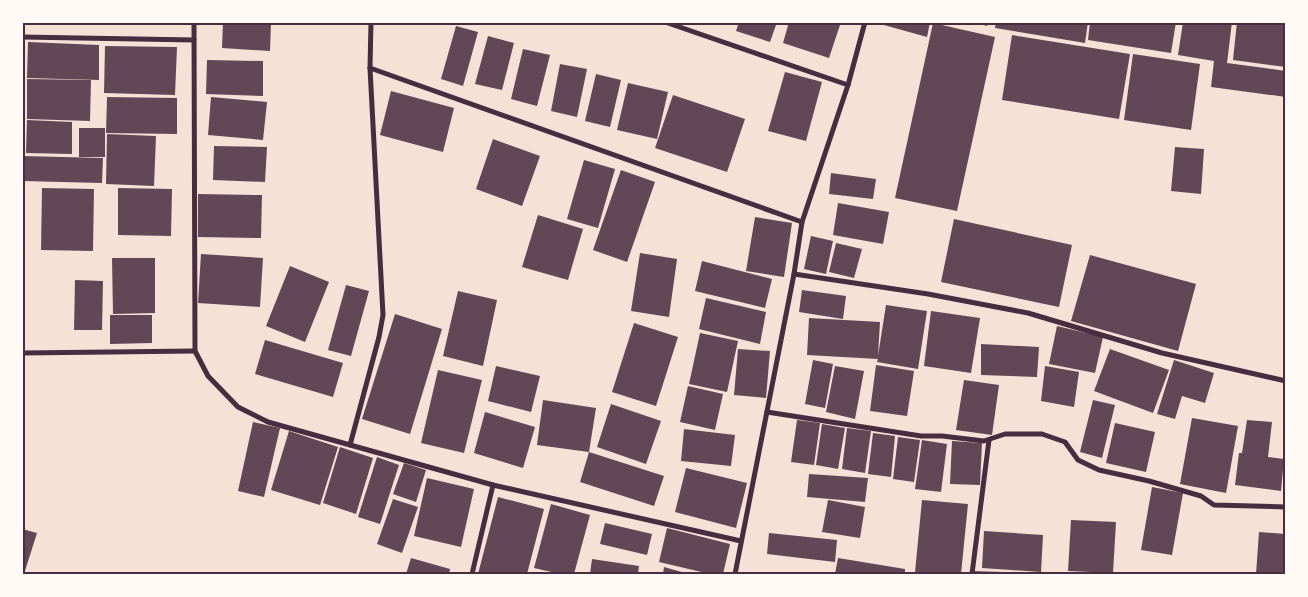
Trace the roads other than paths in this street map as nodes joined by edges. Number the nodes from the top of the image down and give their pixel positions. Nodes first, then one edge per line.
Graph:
1 (194, 22) edge
2 (371, 22) edge
3 (665, 22) edge
4 (865, 22) edge
5 (22, 37) edge
6 (194, 40) junction
7 (370, 68) junction
8 (848, 85) junction
9 (802, 222) junction
10 (794, 274) junction
11 (195, 351) junction
12 (22, 353) edge
13 (1286, 381) edge
14 (767, 412) junction
15 (989, 440) junction
16 (350, 445) junction
17 (493, 485) junction
18 (1286, 507) edge
19 (740, 542) junction
20 (472, 574) edge
21 (735, 574) edge
22 (972, 574) edge

1 - 6 street
2 - 7 street
3 - 8 street
4 - 8 street
5 - 6 street
6 - 11 street
7 - 9 street
7 - 16 street
8 - 9 street
9 - 10 street
10 - 13 street
10 - 14 street
11 - 12 street
11 - 16 street
14 - 15 street
14 - 19 street
15 - 18 street
15 - 22 street
16 - 17 street
17 - 19 street
17 - 20 street
19 - 21 street

